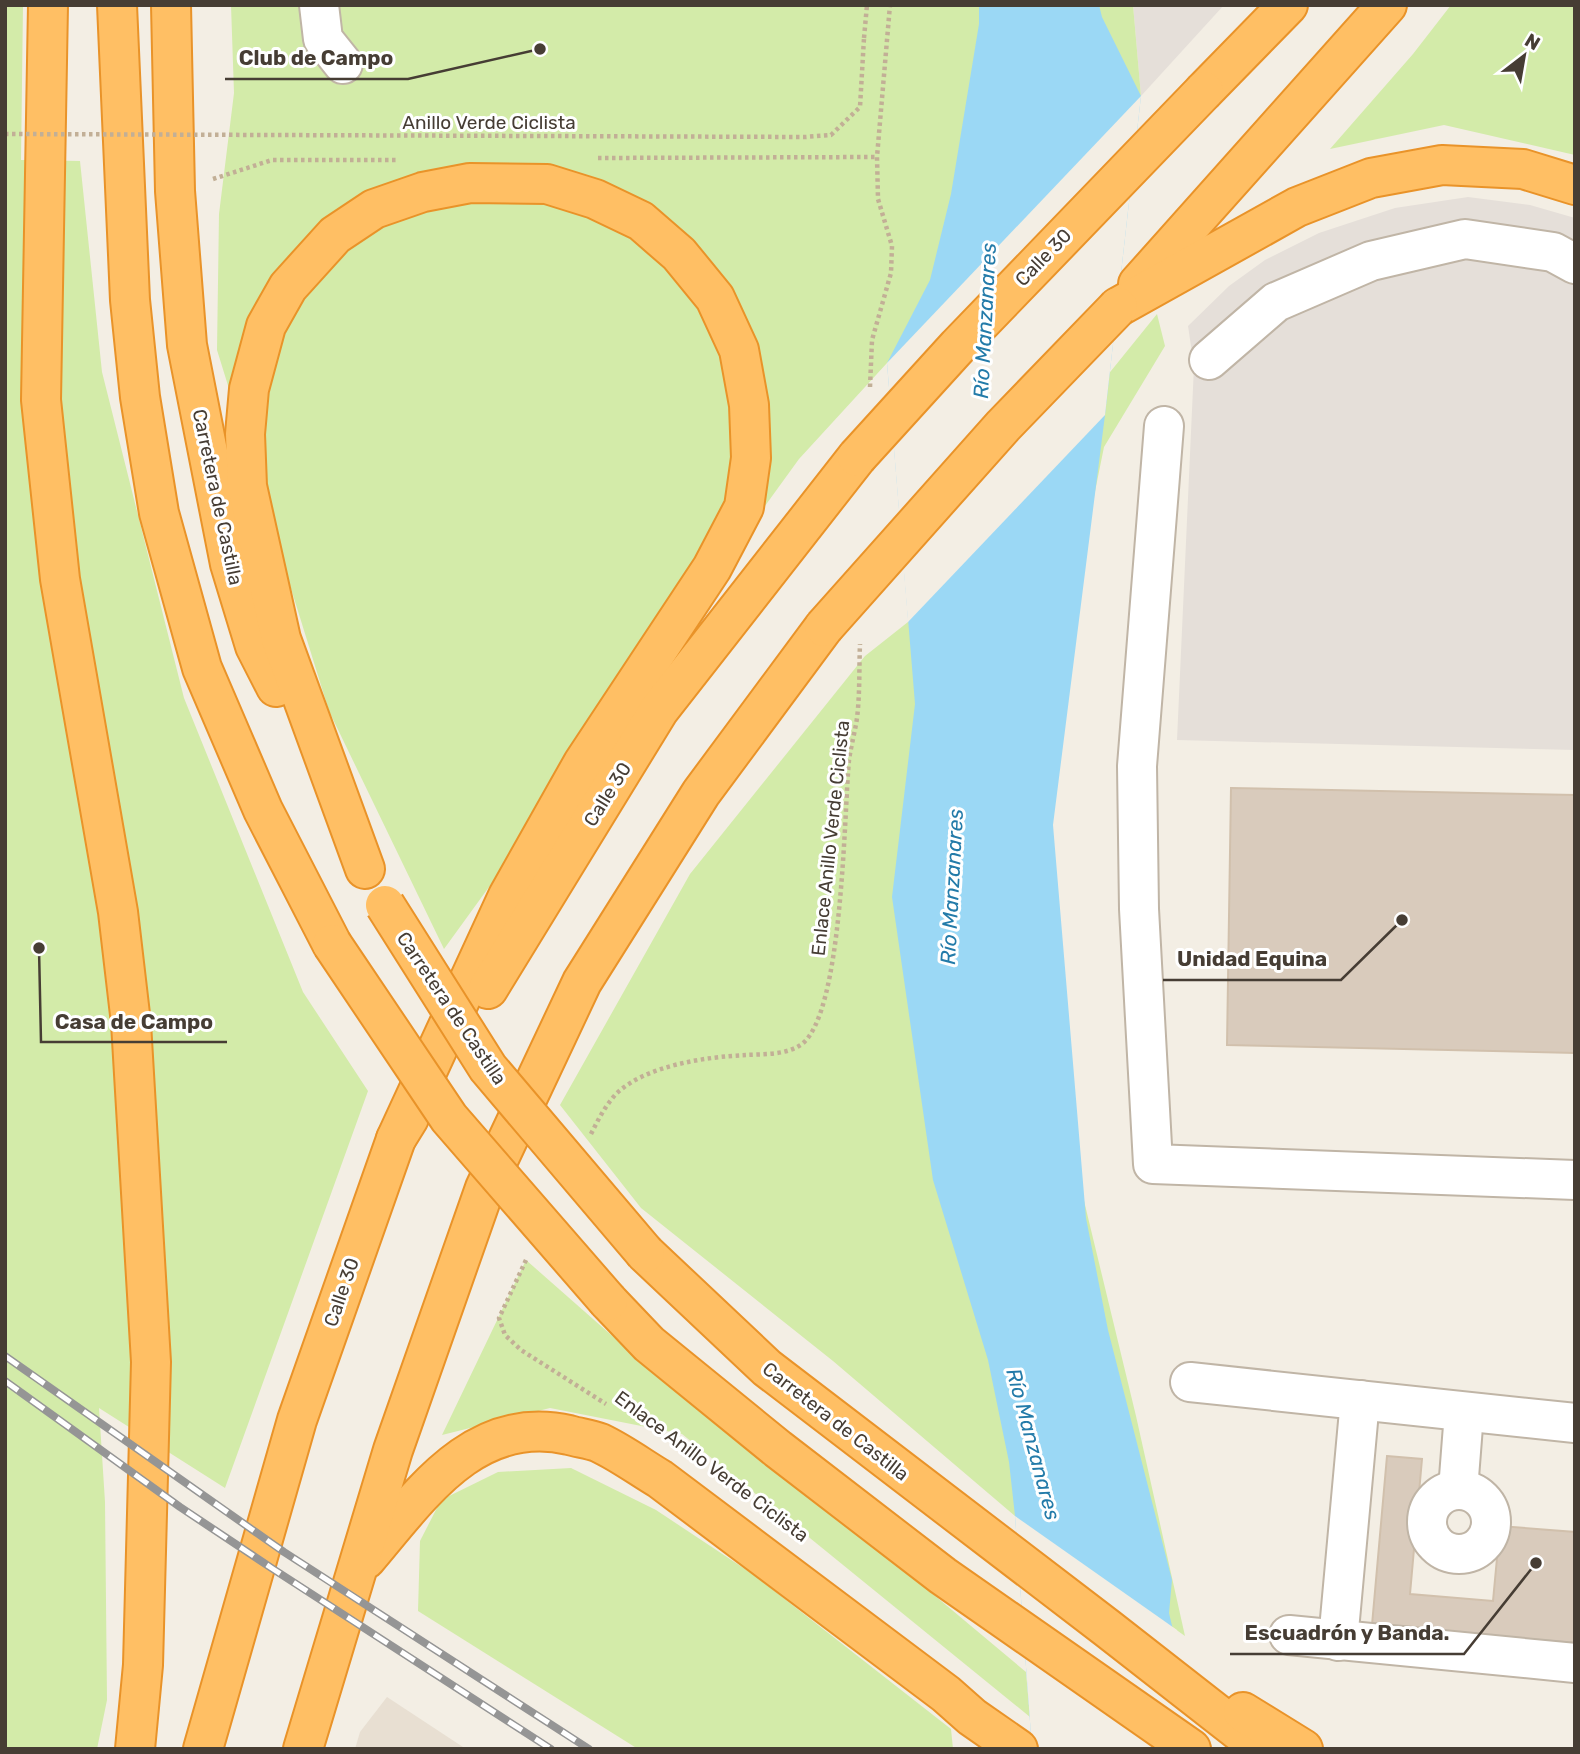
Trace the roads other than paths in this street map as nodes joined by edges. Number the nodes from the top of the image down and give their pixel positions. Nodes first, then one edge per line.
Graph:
1 (48, 5) edge
2 (117, 5) edge
3 (171, 5) edge
4 (319, 5) edge
5 (1288, 5) edge
6 (1387, 5) edge
7 (343, 64) dead end
8 (1575, 186) edge
9 (1575, 264) edge
10 (1118, 307) junction
11 (1209, 360) dead end
12 (1164, 426) dead end
13 (365, 869) junction
14 (396, 1139) junction
15 (1575, 1180) edge
16 (1190, 1382) dead end
17 (1360, 1400) junction
18 (1464, 1413) junction
19 (1575, 1423) edge
20 (1458, 1490) dead end
21 (358, 1569) junction
22 (1107, 1628) junction
23 (1289, 1635) dead end
24 (1338, 1641) junction
25 (1575, 1663) edge
26 (1127, 1706) junction
27 (135, 1749) edge
28 (203, 1749) edge
29 (303, 1749) edge
30 (1018, 1749) edge
31 (1172, 1749) edge
32 (1191, 1749) edge
33 (1262, 1749) edge
34 (1303, 1749) edge

1 - 27 highway
2 - 26 highway, bridge
3 - 13 highway, Carretera de Castilla
4 - 7 lane
5 - 14 highway, Calle 30, bridge
6 - 10 highway
8 - 10 highway
9 - 11 lane
10 - 21 highway, bridge
12 - 15 lane
13 - 14 highway
13 - 22 highway, Carretera de Castilla, bridge
14 - 28 highway, Calle 30
16 - 17 lane
17 - 18 lane
17 - 24 lane
18 - 19 lane
18 - 20 lane
21 - 29 highway
21 - 30 highway
22 - 33 highway, Carretera de Castilla
22 - 34 highway
23 - 24 lane
24 - 25 lane
26 - 31 highway
26 - 32 highway

